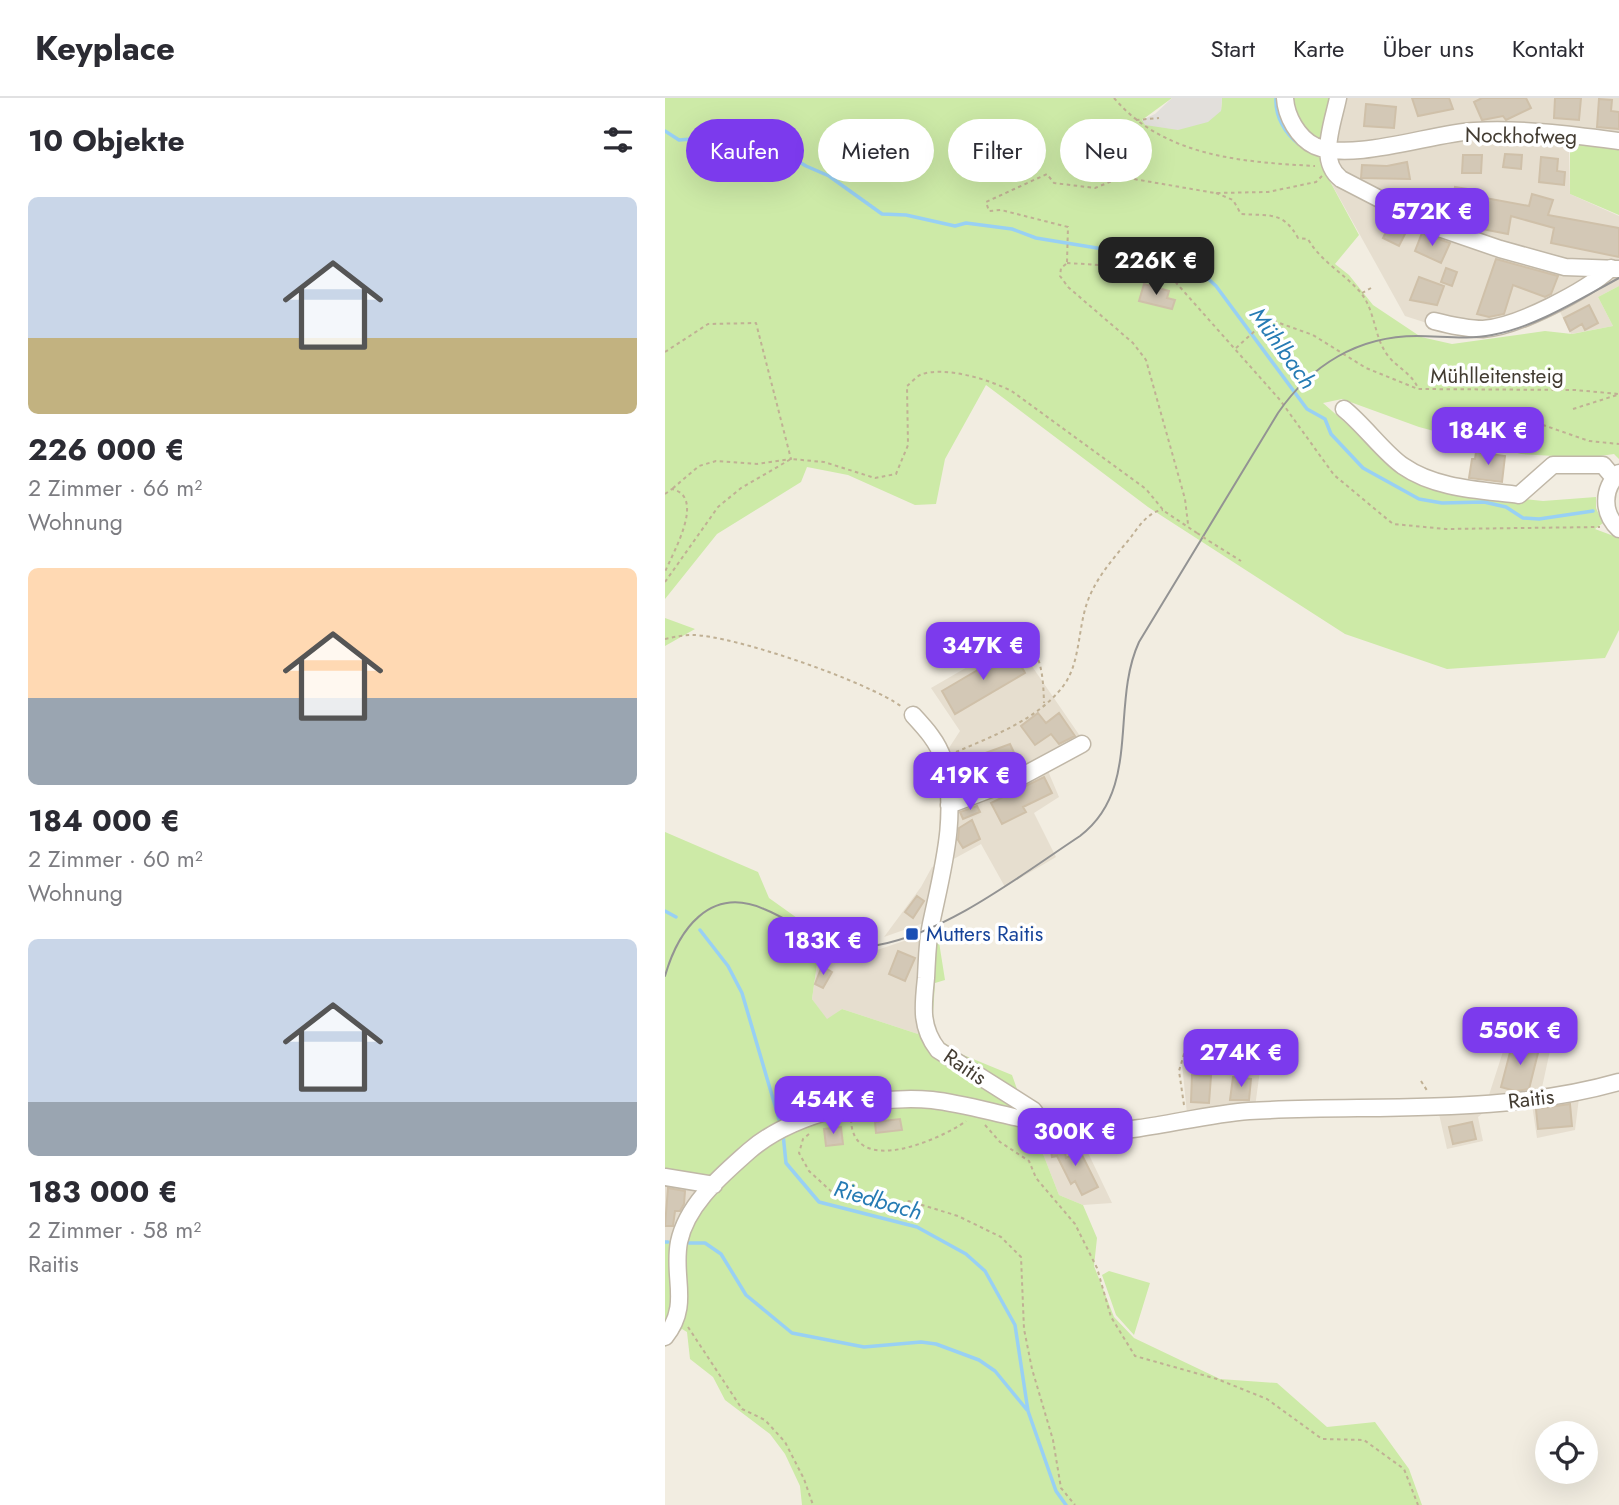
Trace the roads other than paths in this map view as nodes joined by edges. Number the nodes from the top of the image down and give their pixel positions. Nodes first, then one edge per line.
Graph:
1 (1285, 98) edge
2 (1338, 98) edge
3 (1619, 141) edge
4 (1328, 149) junction
5 (1615, 268) edge
6 (1434, 320) dead end
7 (1344, 409) dead end
8 (1617, 475) edge
9 (1619, 528) edge
10 (913, 715) road end
11 (1082, 744) dead end
12 (949, 805) junction
13 (1619, 1082) edge
14 (1043, 1123) junction
15 (665, 1177) edge
16 (714, 1185) junction
17 (665, 1337) edge

1 - 4 street
2 - 4 street
3 - 4 street, Nockhofweg
4 - 5 street
5 - 6 street
7 - 8 street
8 - 9 street
10 - 12 street, Raitis
11 - 12 street
12 - 14 street, Raitis
13 - 14 street, Raitis
14 - 16 street
15 - 16 street
16 - 17 street

